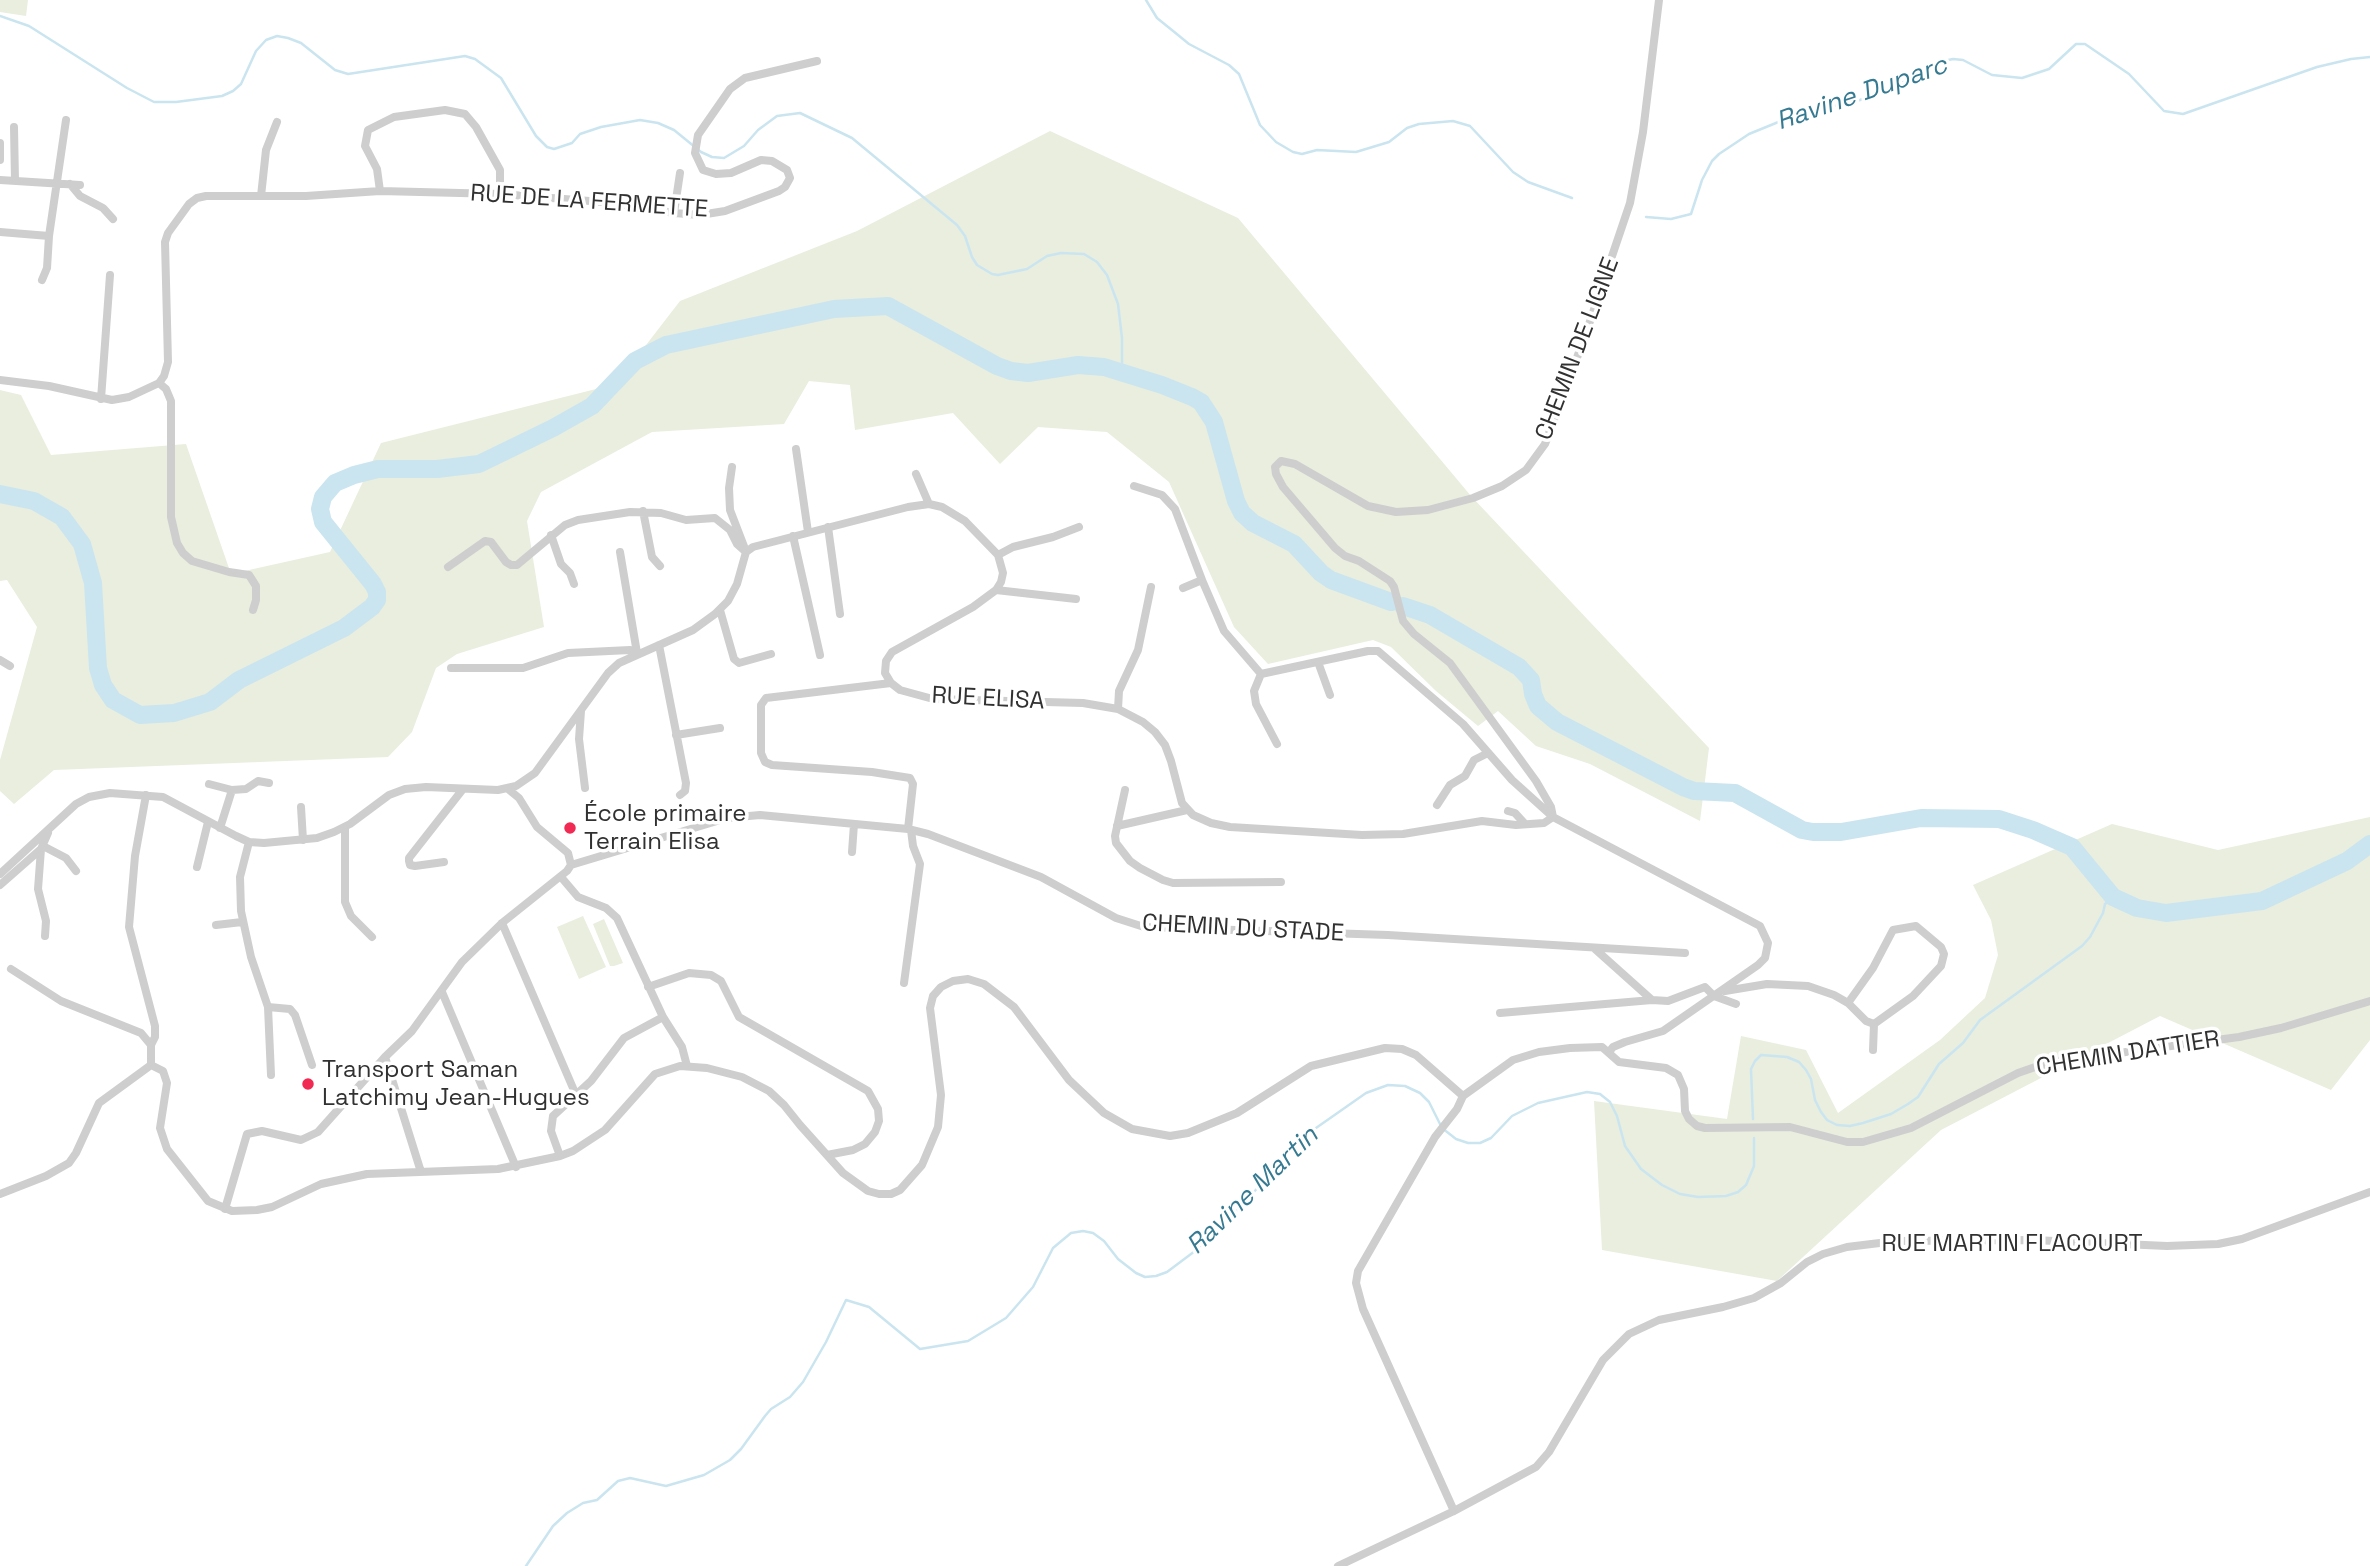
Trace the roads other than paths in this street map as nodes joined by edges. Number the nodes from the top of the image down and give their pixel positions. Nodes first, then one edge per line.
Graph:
1 (1659, 0) edge
2 (817, 61) dead end
3 (66, 120) dead end
4 (277, 122) dead end
5 (14, 127) dead end
6 (0, 143) edge
7 (0, 160) edge
8 (680, 173) dead end
9 (0, 180) edge
10 (16, 181) junction
11 (55, 183) junction
12 (70, 184) junction
13 (80, 185) dead end
14 (380, 191) junction
15 (500, 194) junction
16 (261, 196) junction
17 (674, 213) junction
18 (113, 219) dead end
19 (0, 232) edge
20 (49, 236) junction
21 (110, 275) dead end
22 (42, 280) dead end
23 (0, 380) edge
24 (159, 383) junction
25 (101, 399) junction
26 (796, 449) dead end
27 (732, 467) dead end
28 (916, 474) dead end
29 (1134, 486) dead end
30 (929, 504) junction
31 (643, 511) junction
32 (828, 527) junction
33 (1079, 527) dead end
34 (808, 532) junction
35 (551, 535) junction
36 (793, 536) junction
37 (620, 552) dead end
38 (746, 552) junction
39 (998, 555) junction
40 (660, 566) dead end
41 (448, 567) dead end
42 (1202, 580) junction
43 (574, 584) dead end
44 (1151, 587) dead end
45 (1183, 588) dead end
46 (996, 590) junction
47 (1076, 598) dead end
48 (253, 610) dead end
49 (720, 610) junction
50 (840, 614) dead end
51 (659, 645) junction
52 (637, 653) junction
53 (771, 654) dead end
54 (820, 655) dead end
55 (0, 660) edge
56 (1318, 662) junction
57 (10, 666) dead end
58 (451, 668) dead end
59 (1261, 674) junction
60 (891, 683) junction
61 (1330, 695) dead end
62 (581, 709) junction
63 (1118, 709) junction
64 (720, 728) dead end
65 (676, 735) junction
66 (1276, 744) dead end
67 (1488, 753) junction
68 (269, 783) dead end
69 (209, 784) dead end
70 (585, 788) dead end
71 (463, 789) junction
72 (508, 789) junction
73 (232, 790) junction
74 (1125, 790) dead end
75 (146, 795) junction
76 (680, 795) dead end
77 (1437, 804) dead end
78 (301, 807) dead end
79 (1187, 810) junction
80 (1508, 811) dead end
81 (1553, 817) junction
82 (208, 822) junction
83 (853, 824) junction
84 (1525, 824) junction
85 (1117, 826) junction
86 (345, 827) junction
87 (1230, 827) junction
88 (220, 828) junction
89 (910, 829) junction
90 (49, 830) junction
91 (1237, 836) dead end
92 (303, 840) junction
93 (249, 842) junction
94 (42, 847) junction
95 (852, 852) dead end
96 (444, 862) dead end
97 (571, 865) junction
98 (197, 867) dead end
99 (76, 871) dead end
100 (0, 874) edge
101 (561, 877) junction
102 (1281, 882) dead end
103 (0, 885) edge
104 (242, 922) junction
105 (502, 923) junction
106 (216, 925) dead end
107 (45, 936) dead end
108 (372, 937) dead end
109 (1595, 949) junction
110 (1685, 953) dead end
111 (904, 983) dead end
112 (12, 984) dead end
113 (648, 987) junction
114 (442, 992) junction
115 (1718, 994) junction
116 (1652, 1000) junction
117 (2370, 1001) edge
118 (1848, 1003) junction
119 (1736, 1004) dead end
120 (268, 1007) junction
121 (1500, 1013) dead end
122 (663, 1017) junction
123 (1874, 1024) junction
124 (152, 1045) junction
125 (1873, 1050) dead end
126 (1609, 1052) junction
127 (385, 1057) junction
128 (151, 1065) junction
129 (312, 1065) dead end
130 (687, 1066) junction
131 (271, 1075) dead end
132 (576, 1095) junction
133 (1463, 1096) junction
134 (827, 1155) junction
135 (560, 1157) junction
136 (516, 1167) junction
137 (421, 1172) junction
138 (2370, 1192) edge
139 (0, 1194) edge
140 (225, 1209) junction
141 (1454, 1511) junction
142 (1338, 1566) edge

1 - 81 street, CHEMIN DE LIGNE
2 - 17 street, RUE DE LA FERMETTE
3 - 11 street
4 - 16 street
5 - 10 street
6 - 7 street
8 - 17 street
9 - 10 street
10 - 11 street
11 - 12 street
11 - 20 street
12 - 13 street
12 - 18 street
14 - 15 street, RUE DE LA FERMETTE
14 - 15 street
14 - 16 street, RUE DE LA FERMETTE
15 - 17 street, RUE DE LA FERMETTE
16 - 24 street, RUE DE LA FERMETTE
19 - 20 street
20 - 22 street
21 - 25 street
23 - 25 street
24 - 25 street
24 - 48 street
26 - 34 street
27 - 38 street
28 - 30 street
29 - 42 street
30 - 32 street
30 - 39 street
31 - 35 street
31 - 38 street
31 - 40 street
32 - 34 street
32 - 50 street
33 - 39 street
34 - 36 street
35 - 41 street
35 - 43 street
36 - 38 street
36 - 54 street
37 - 52 street
38 - 49 street
39 - 46 street
42 - 45 street
42 - 59 street
44 - 63 street
46 - 47 street
46 - 60 street
49 - 51 street
49 - 53 street
51 - 52 street
51 - 65 street
52 - 58 street
52 - 62 street
55 - 57 street
56 - 59 street
56 - 61 street
56 - 67 street
59 - 66 street
60 - 63 street, RUE ELISA
60 - 89 street
62 - 70 street
62 - 72 street
63 - 79 street, RUE ELISA
64 - 65 street
65 - 76 street
67 - 77 street
67 - 81 street
68 - 73 street
69 - 73 street
71 - 72 street
71 - 86 street
71 - 96 street
72 - 97 street
73 - 88 street
74 - 85 street
75 - 82 street
75 - 90 street
75 - 124 street
78 - 92 street
79 - 85 street
79 - 87 street
80 - 84 street
81 - 84 street
81 - 115 street
82 - 88 street
82 - 98 street
83 - 89 street, CHEMIN DU STADE
83 - 95 street
83 - 97 street, CHEMIN DU STADE
84 - 87 street
85 - 102 street
86 - 92 street
86 - 108 street
87 - 91 street
88 - 93 street
89 - 109 street, CHEMIN DU STADE
89 - 111 street
90 - 94 street
90 - 100 street
92 - 93 street
93 - 104 street
94 - 99 street
94 - 103 street
94 - 107 street
97 - 101 street
101 - 105 street
101 - 113 street
104 - 106 street
104 - 120 street
105 - 114 street
105 - 132 street
109 - 110 street, CHEMIN DU STADE
109 - 116 street
112 - 124 street
113 - 122 street
113 - 134 street
114 - 127 street
114 - 136 street
115 - 116 street
115 - 118 street
115 - 119 street
115 - 126 street
116 - 121 street
117 - 126 street, CHEMIN DATTIER
118 - 123 street
118 - 123 street
120 - 129 street
120 - 131 street
122 - 130 street
122 - 132 street
123 - 125 street
124 - 128 street
126 - 133 street
127 - 137 street
127 - 140 street
128 - 139 street
128 - 140 street
130 - 134 street
130 - 135 street
132 - 135 street
133 - 134 street
133 - 141 street
135 - 136 street
136 - 137 street
137 - 140 street
138 - 141 street, RUE MARTIN FLACOURT
141 - 142 street, RUE MARTIN FLACOURT

